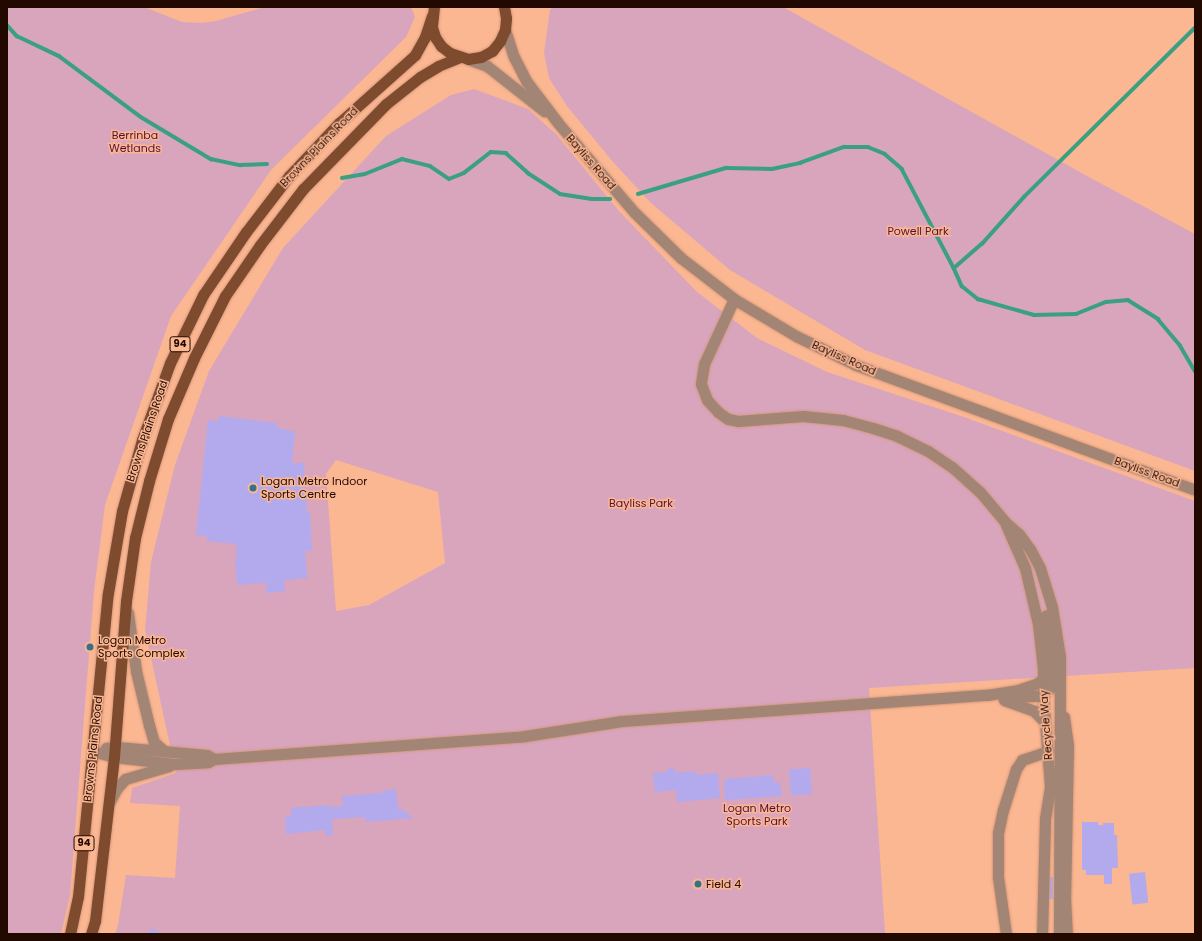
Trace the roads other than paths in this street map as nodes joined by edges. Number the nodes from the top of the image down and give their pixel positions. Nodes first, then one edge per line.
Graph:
1 (511, 7) edge
2 (433, 9) edge
3 (505, 12) edge
4 (505, 30) junction
5 (464, 58) junction
6 (558, 123) junction
7 (734, 299) junction
8 (1195, 490) edge
9 (1005, 522) junction
10 (1042, 574) junction
11 (126, 601) junction
12 (1043, 678) junction
13 (987, 695) junction
14 (1043, 695) junction
15 (1060, 695) junction
16 (998, 697) junction
17 (1045, 722) junction
18 (94, 751) junction
19 (164, 751) junction
20 (115, 752) junction
21 (1048, 752) junction
22 (214, 759) junction
23 (175, 764) junction
24 (109, 803) junction
25 (70, 934) edge
26 (91, 934) edge
27 (1006, 934) edge
28 (1042, 934) edge
29 (1059, 934) edge
30 (1067, 934) edge

1 - 3 main road, 94
2 - 5 main road, 94
2 - 18 main road, Browns Plains Road / 94
3 - 4 main road, 94
4 - 5 main road, 94
4 - 6 street, Bayliss Road
5 - 6 street, Bayliss Road
5 - 11 main road, Browns Plains Road / 94
6 - 7 street, Bayliss Road
7 - 8 street, Bayliss Road
7 - 9 street, Recycle Way
9 - 10 street, Recycle Way
9 - 12 street, Recycle Way
10 - 14 street
10 - 15 street, Recycle Way
11 - 19 street
11 - 20 main road, Browns Plains Road / 94
12 - 13 street
12 - 14 street, Recycle Way
13 - 16 street
13 - 22 street
14 - 16 street
14 - 17 street, Recycle Way
15 - 29 street
15 - 30 street
16 - 17 street
17 - 21 street, Recycle Way
18 - 20 street
18 - 25 main road, Browns Plains Road / 94
19 - 20 street
19 - 22 street
20 - 23 street
20 - 24 main road, Browns Plains Road / 94
21 - 27 street
21 - 28 street, Recycle Way
22 - 23 street
23 - 24 street
24 - 26 main road, Browns Plains Road / 94

